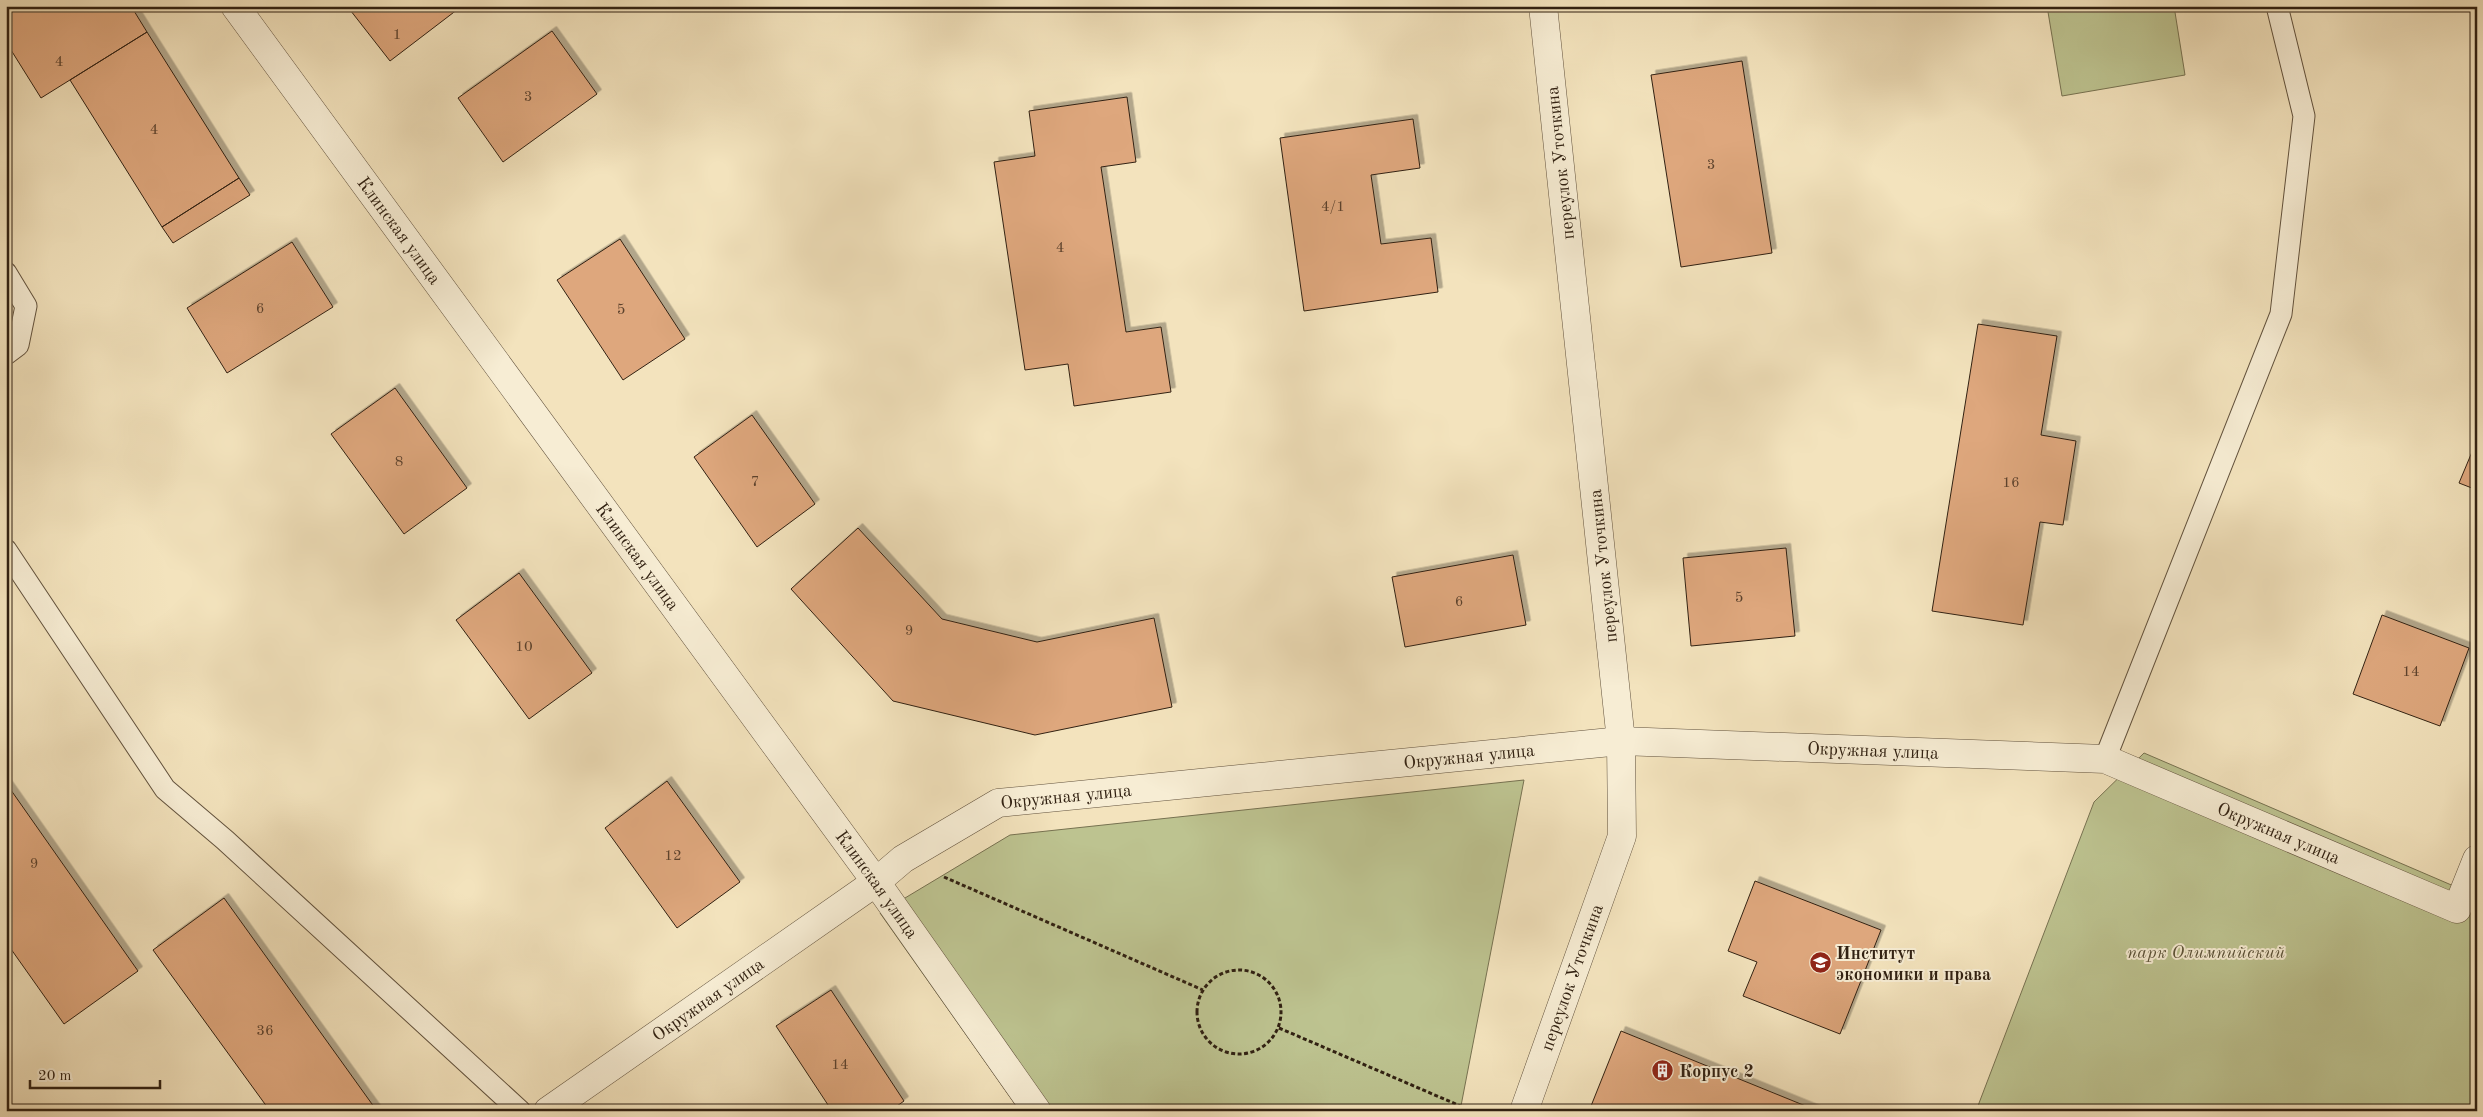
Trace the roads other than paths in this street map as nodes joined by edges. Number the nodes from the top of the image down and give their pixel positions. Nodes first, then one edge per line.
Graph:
1 (235, 6) edge
2 (1544, 6) edge
3 (2277, 6) edge
4 (6, 272) edge
5 (6, 354) edge
6 (6, 550) edge
7 (1622, 741) junction
8 (2104, 759) junction
9 (2477, 859) edge
10 (876, 882) junction
11 (520, 1111) edge
12 (548, 1111) edge
13 (1037, 1111) edge
14 (1524, 1111) edge

1 - 10 street, Клинская улица
2 - 7 street, переулок Уточкина
3 - 8 lane
4 - 5 lane
6 - 11 lane
7 - 8 street, Окружная улица
7 - 10 street, Окружная улица
7 - 14 street, переулок Уточкина
8 - 9 street, Окружная улица
10 - 12 street, Окружная улица
10 - 13 street, Клинская улица

